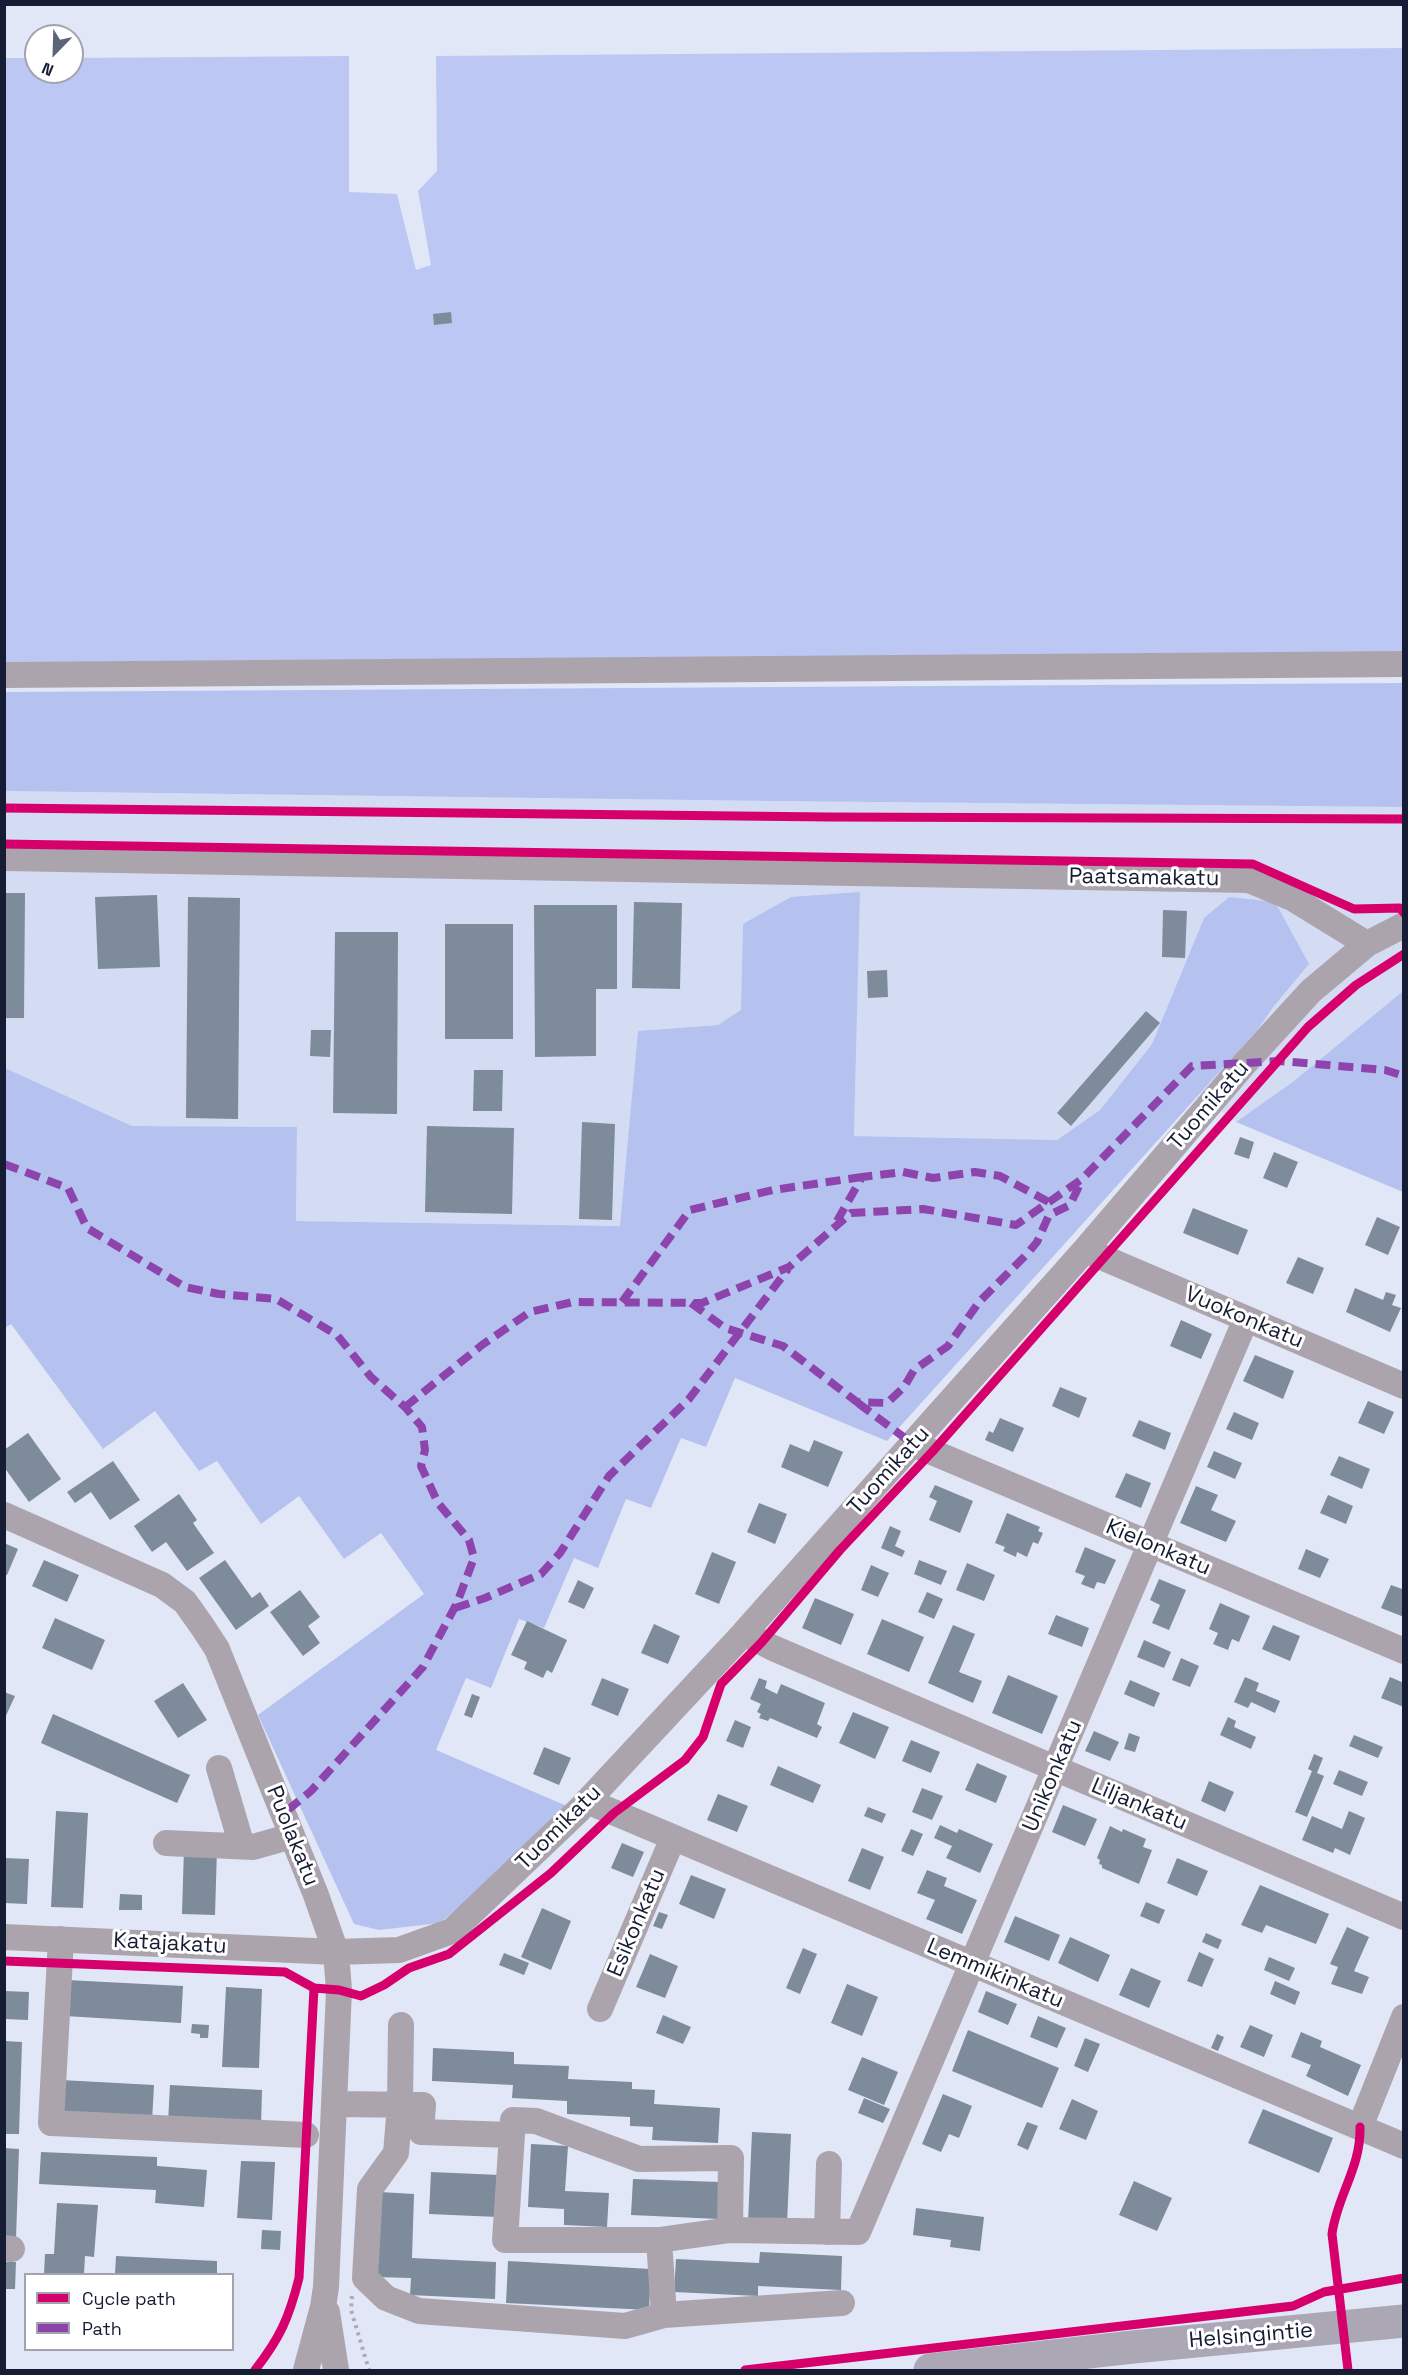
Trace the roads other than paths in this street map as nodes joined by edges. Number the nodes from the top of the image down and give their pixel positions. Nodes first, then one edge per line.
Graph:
1 (1404, 664) edge
2 (4, 675) edge
3 (4, 858) edge
4 (1404, 925) edge
5 (1367, 944) junction
6 (1085, 1250) junction
7 (1246, 1319) junction
8 (1404, 1386) edge
9 (913, 1444) junction
10 (4, 1515) edge
11 (1149, 1544) junction
12 (744, 1633) junction
13 (1404, 1651) edge
14 (219, 1768) dead end
15 (1056, 1769) junction
16 (587, 1801) junction
17 (292, 1836) junction
18 (673, 1838) junction
19 (166, 1843) dead end
20 (242, 1846) junction
21 (1404, 1917) edge
22 (4, 1937) edge
23 (61, 1939) junction
24 (336, 1952) junction
25 (972, 1964) junction
26 (600, 2009) dead end
27 (1404, 2017) edge
28 (401, 2025) dead end
29 (334, 2104) junction
30 (400, 2105) junction
31 (1360, 2127) junction
32 (306, 2135) dead end
33 (512, 2135) junction
34 (1404, 2146) edge
35 (829, 2164) dead end
36 (730, 2230) junction
37 (826, 2232) junction
38 (658, 2240) junction
39 (326, 2287) junction
40 (1404, 2298) edge
41 (842, 2303) dead end
42 (664, 2315) junction
43 (1404, 2321) edge
44 (1348, 2327) junction
45 (1404, 2327) edge
46 (1133, 2347) junction
47 (306, 2370) edge
48 (336, 2370) edge
49 (930, 2370) edge

1 - 2 street
3 - 5 street, Paatsamakatu
4 - 5 street, Tuomikatu
5 - 6 street, Tuomikatu
6 - 7 street, Vuokonkatu
6 - 9 street, Tuomikatu
7 - 8 street, Vuokonkatu
7 - 11 street, Unikonkatu
9 - 11 street, Kielonkatu
9 - 12 street, Tuomikatu
10 - 17 street, Puolakatu
11 - 13 street, Kielonkatu
11 - 15 street, Unikonkatu
12 - 15 street, Liljankatu
12 - 16 street, Tuomikatu
14 - 20 street
15 - 21 street, Liljankatu
15 - 25 street, Unikonkatu
16 - 18 street, Lemmikinkatu
16 - 24 street, Tuomikatu
17 - 20 street
17 - 24 street, Puolakatu
18 - 25 street, Lemmikinkatu
18 - 26 street, Esikonkatu
19 - 20 street
22 - 23 street, Katajakatu
23 - 24 street, Katajakatu
23 - 32 street
24 - 29 street, Puolakatu
25 - 31 street, Lemmikinkatu
25 - 37 street, Unikonkatu
27 - 31 street
28 - 30 street
29 - 30 street
29 - 39 street, Puolakatu
30 - 33 street
30 - 42 street
31 - 34 street, Lemmikinkatu
33 - 36 street
33 - 38 street
35 - 37 street
36 - 37 street
36 - 38 street
38 - 42 street
39 - 47 street, Puolakatu
39 - 48 street, Puolakatu
40 - 46 main road, Helsingintie
41 - 42 street
43 - 44 main road, Helsingintie
44 - 45 main road
44 - 46 main road, Helsingintie
46 - 49 main road, Helsingintie

